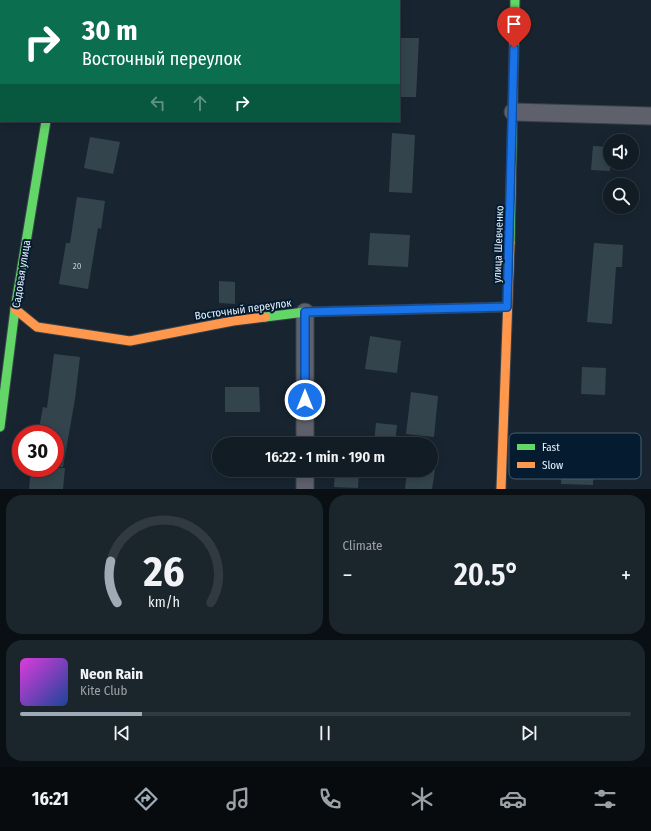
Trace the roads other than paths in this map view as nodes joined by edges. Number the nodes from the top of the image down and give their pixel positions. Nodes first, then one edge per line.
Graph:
1 (515, 0) edge
2 (513, 112) junction
3 (651, 116) edge
4 (46, 122) edge
5 (507, 307) junction
6 (15, 309) junction
7 (305, 312) junction
8 (0, 427) edge
9 (305, 437) edge
10 (305, 477) edge
11 (305, 489) edge
12 (501, 489) edge

1 - 2 street, улица Шевченко
2 - 3 street
2 - 5 street, улица Шевченко
4 - 6 street, Садовая улица
5 - 7 street, Восточный переулок
5 - 12 street, улица Шевченко
6 - 7 street, Восточный переулок
6 - 8 street, Садовая улица
7 - 9 street
10 - 11 street

